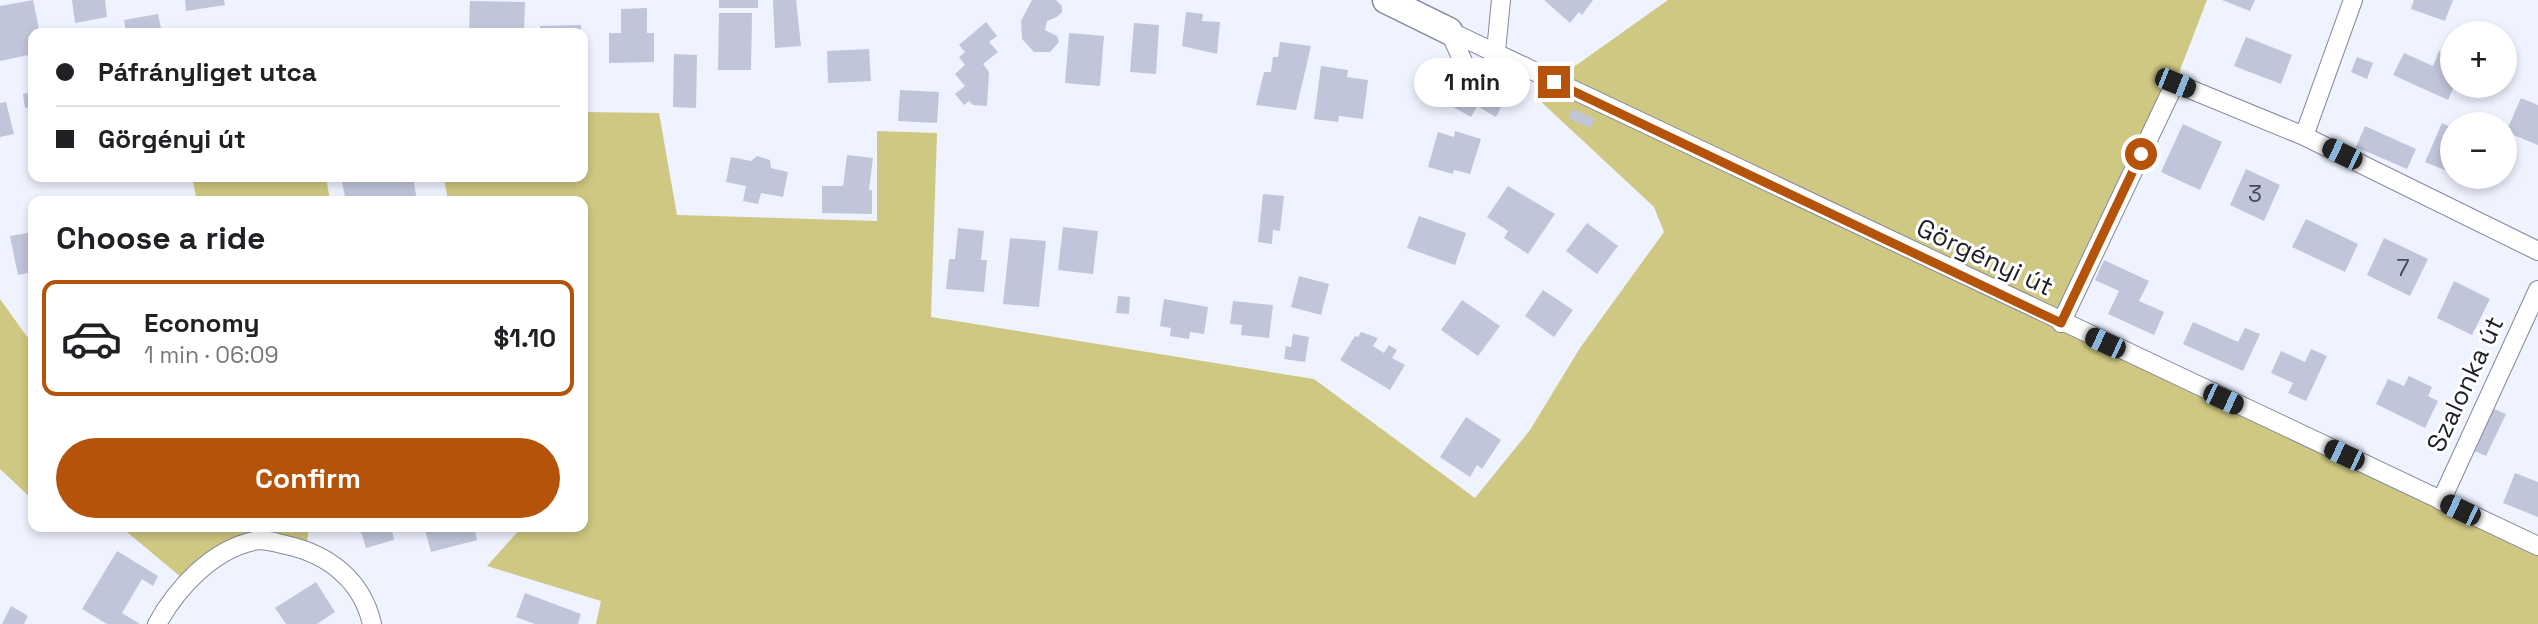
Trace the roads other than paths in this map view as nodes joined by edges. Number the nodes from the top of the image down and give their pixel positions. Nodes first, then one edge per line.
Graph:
1 (1386, 0) edge
2 (1501, 0) edge
3 (2353, 0) edge
4 (1449, 31) junction
5 (1496, 51) junction
6 (1524, 66) junction
7 (2304, 136) junction
8 (2538, 251) edge
9 (2538, 290) edge
10 (2061, 323) junction
11 (2441, 500) junction
12 (2538, 546) edge
13 (157, 624) edge
14 (372, 624) edge

1 - 4 street
2 - 5 street
3 - 7 street
4 - 5 street, Görgényi út
4 - 6 street
5 - 6 street, Görgényi út
6 - 10 street, Görgényi út
7 - 8 street
7 - 10 street
9 - 11 street, Szalonka út
10 - 11 street, Görgényi út
11 - 12 street, Görgényi út
13 - 14 street

